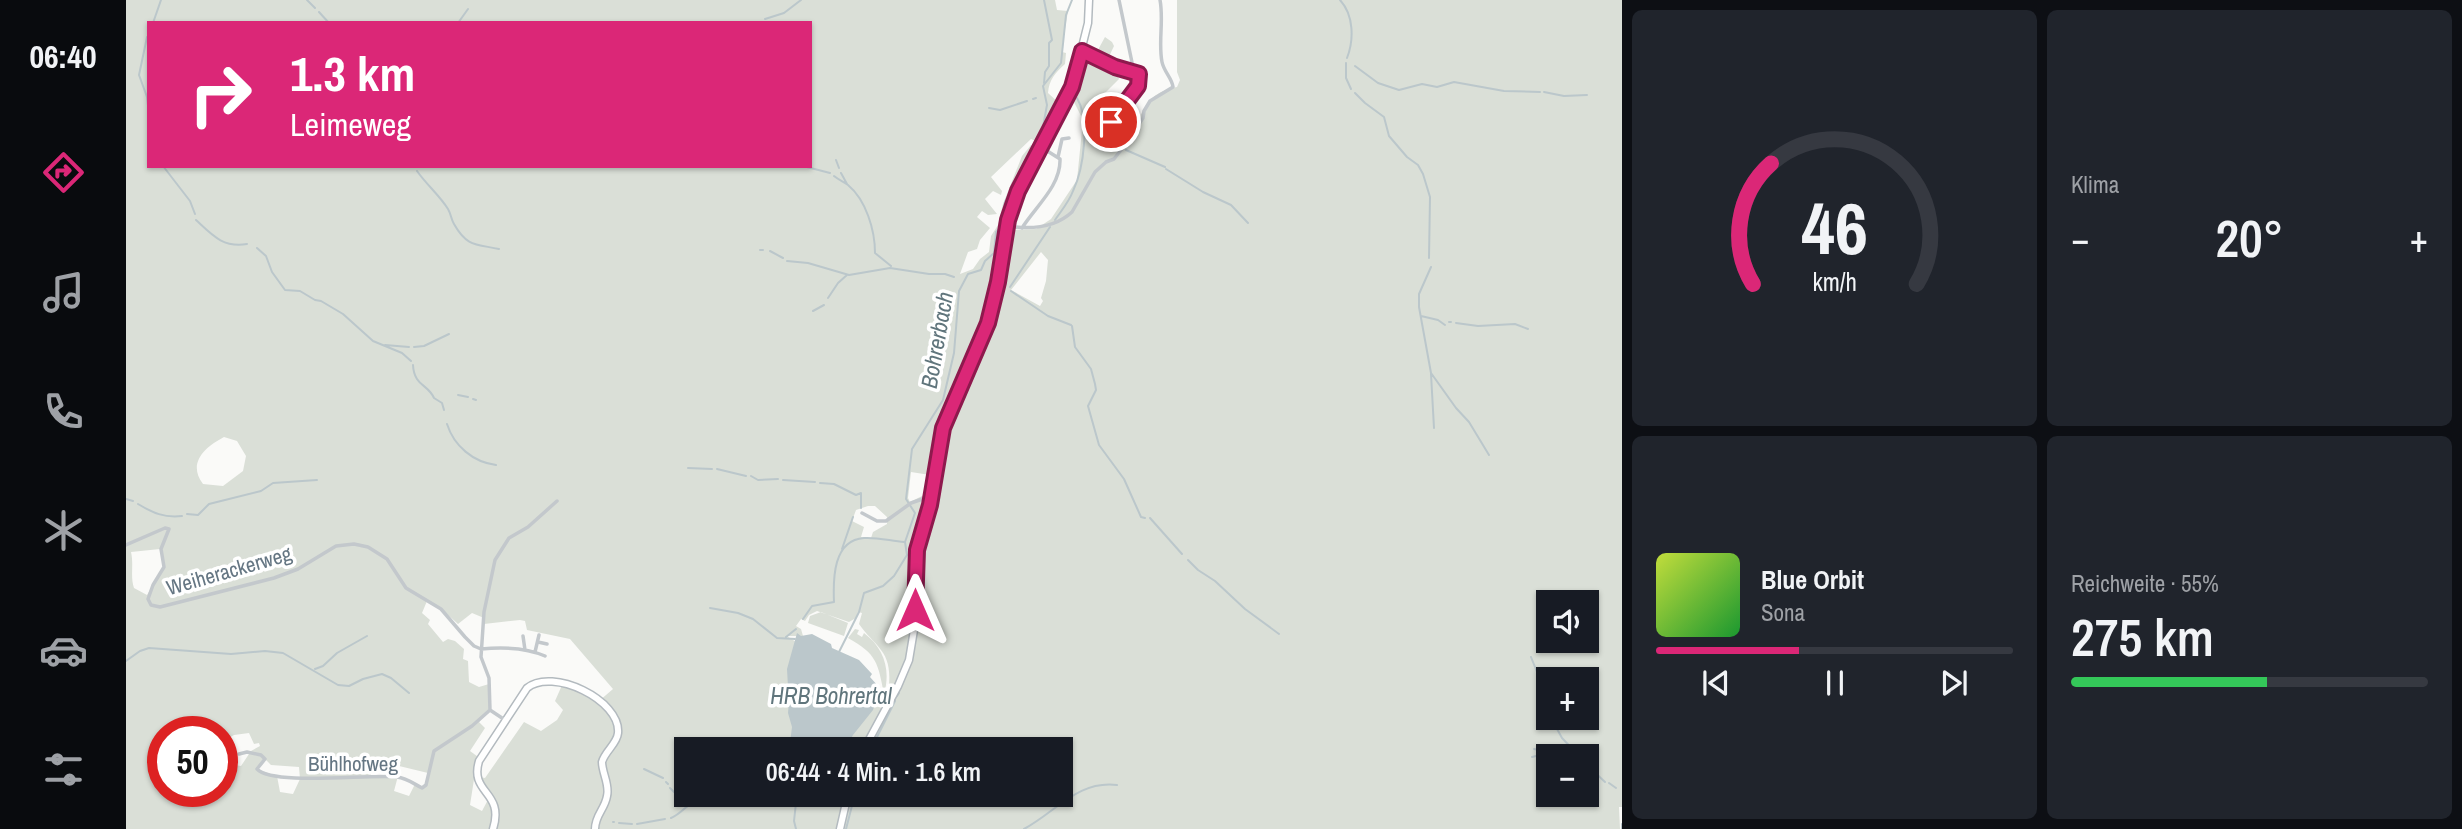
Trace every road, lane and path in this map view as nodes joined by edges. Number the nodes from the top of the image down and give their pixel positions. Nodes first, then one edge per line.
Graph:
1 (1089, 0) edge
2 (1119, 0) edge
3 (1160, 0) edge
4 (1082, 51) junction
5 (1134, 72) junction
6 (1111, 122) dead end
7 (1069, 138) dead end
8 (1040, 146) junction
9 (1058, 157) junction
10 (1008, 220) junction
11 (1022, 228) junction
12 (931, 496) junction
13 (557, 501) dead end
14 (862, 513) dead end
15 (126, 545) edge
16 (539, 635) dead end
17 (523, 636) dead end
18 (538, 642) junction
19 (547, 644) dead end
20 (481, 649) junction
21 (524, 650) junction
22 (535, 652) junction
23 (545, 656) dead end
24 (490, 710) junction
25 (506, 722) junction
26 (870, 737) edge
27 (239, 754) dead end
28 (845, 807) edge
29 (493, 829) edge
30 (595, 829) edge
31 (840, 829) edge

1 - 4 main road
2 - 5 street
3 - 11 street
4 - 5 street
4 - 8 main road
5 - 6 street
7 - 9 street
8 - 9 street
8 - 10 main road
9 - 11 street
10 - 11 street
10 - 12 main road
12 - 14 street
12 - 26 main road
13 - 20 street
15 - 20 street, Weiherackerweg
16 - 18 street
17 - 21 street
18 - 19 street
18 - 22 street
20 - 21 street
20 - 24 street
21 - 22 street
22 - 23 street
24 - 25 street
24 - 27 street, Bühlhofweg
25 - 29 main road
25 - 30 main road
28 - 31 main road

